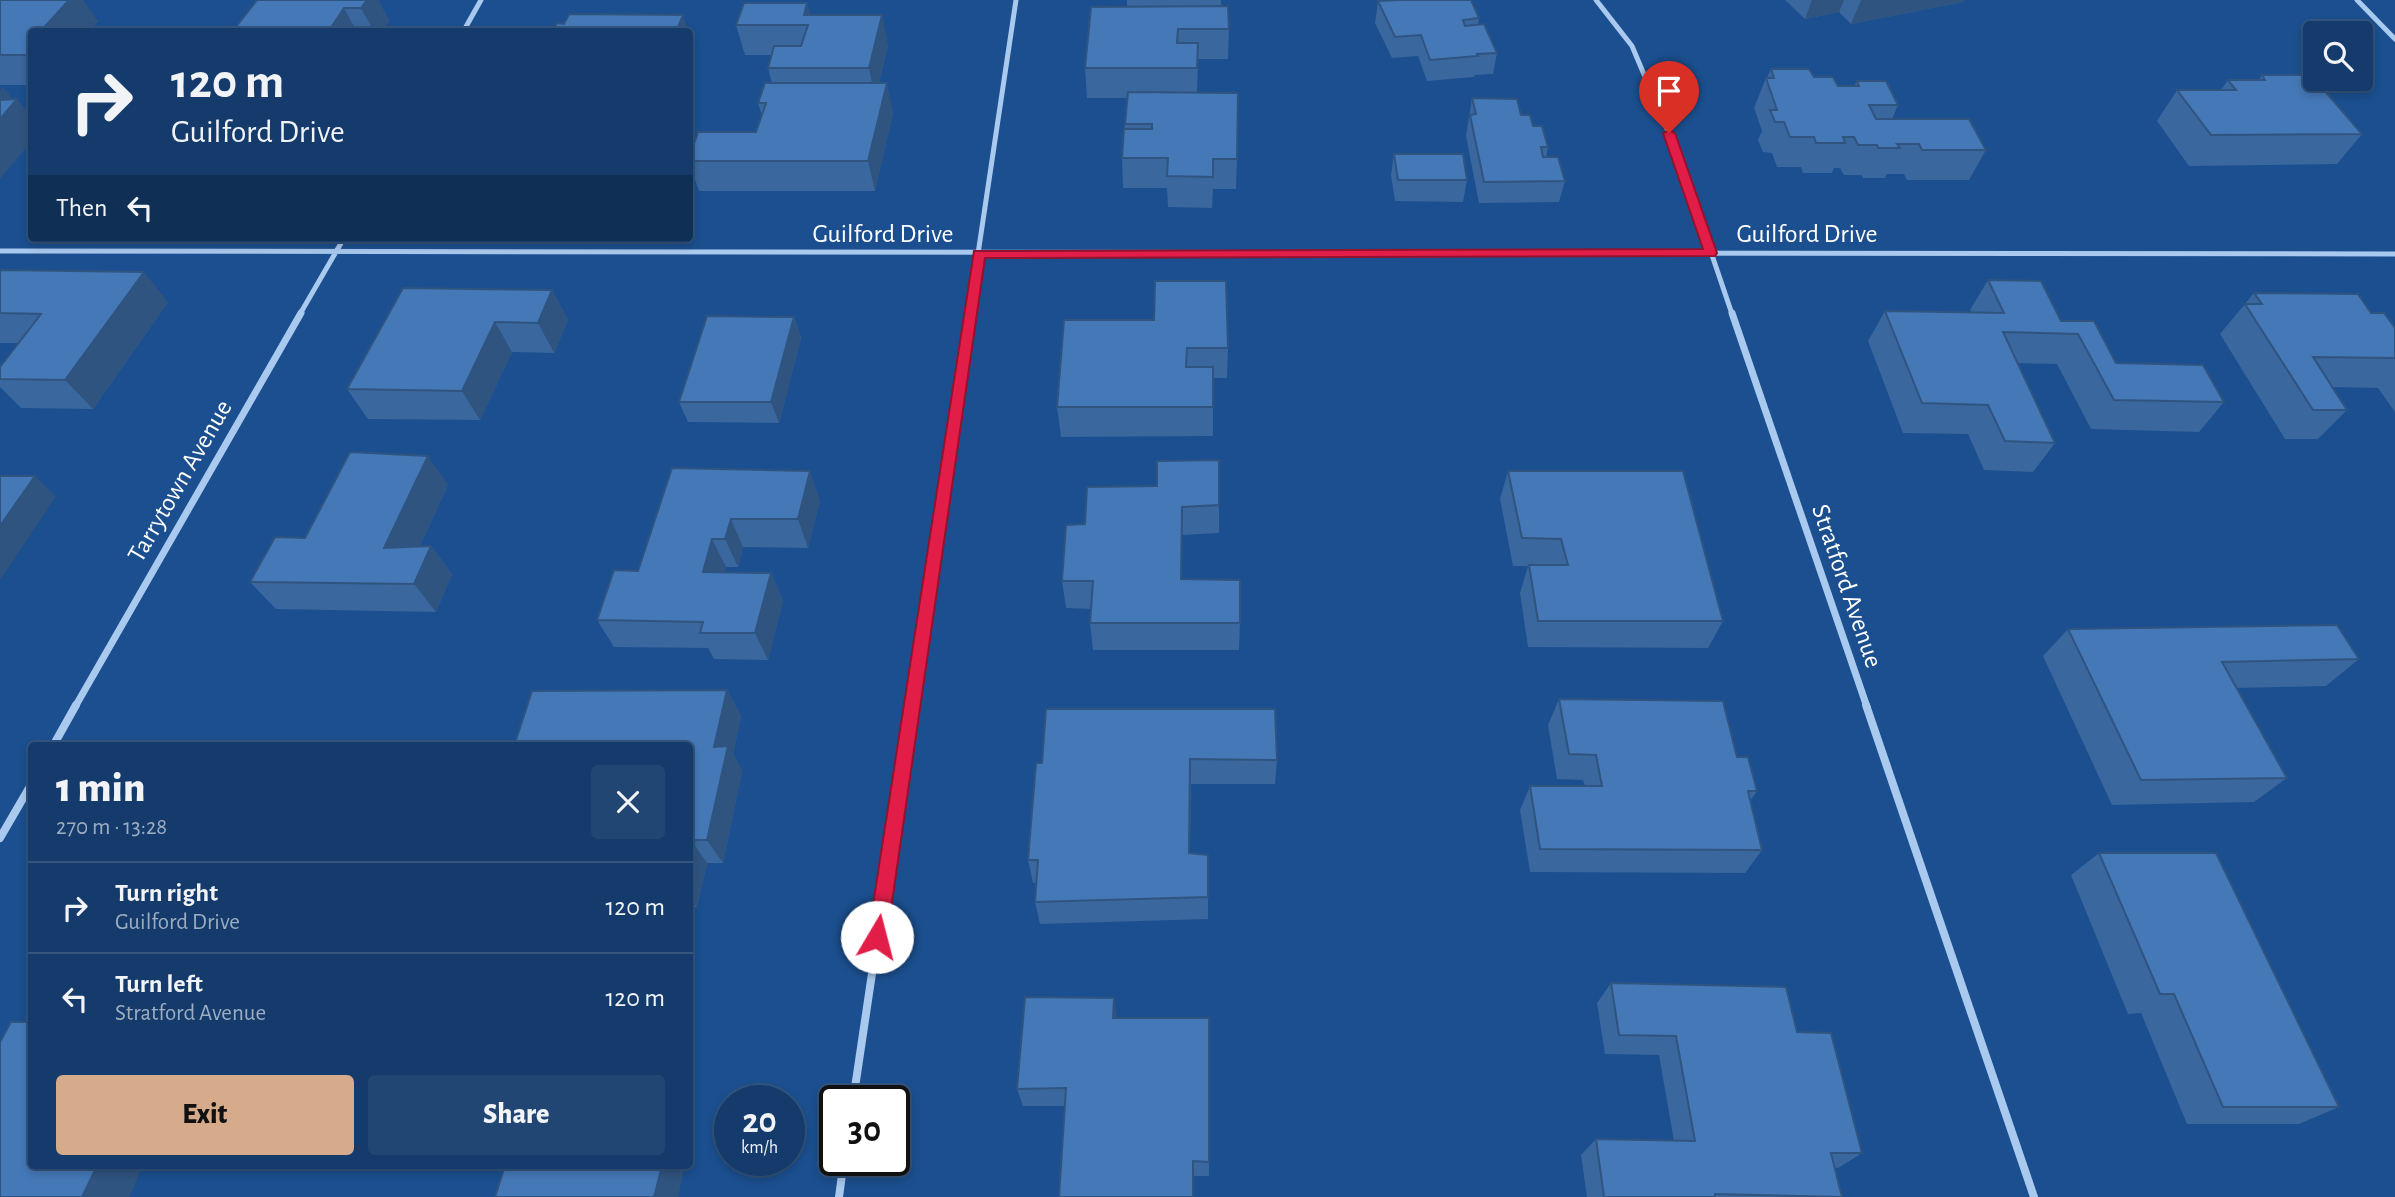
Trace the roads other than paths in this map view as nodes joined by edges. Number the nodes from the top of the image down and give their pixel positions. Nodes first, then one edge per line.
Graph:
1 (481, 0) edge
2 (1016, 0) edge
3 (1596, 0) edge
4 (2357, 0) edge
5 (465, 28) edge
6 (2395, 39) edge
7 (342, 242) edge
8 (0, 251) edge
9 (336, 252) junction
10 (1711, 253) junction
11 (979, 254) junction
12 (2395, 254) edge
13 (55, 742) edge
14 (28, 790) edge
15 (0, 838) edge
16 (855, 1085) edge
17 (842, 1176) edge
18 (839, 1197) edge
19 (2034, 1197) edge

1 - 5 street
2 - 11 street
3 - 10 street, Stratford Avenue
4 - 6 street
7 - 9 street, Tarrytown Avenue
8 - 9 street, Guilford Drive
9 - 11 street, Guilford Drive
9 - 13 street, Tarrytown Avenue
10 - 11 street, Guilford Drive
10 - 12 street, Guilford Drive
10 - 19 street, Stratford Avenue
11 - 16 street
14 - 15 street
17 - 18 street

